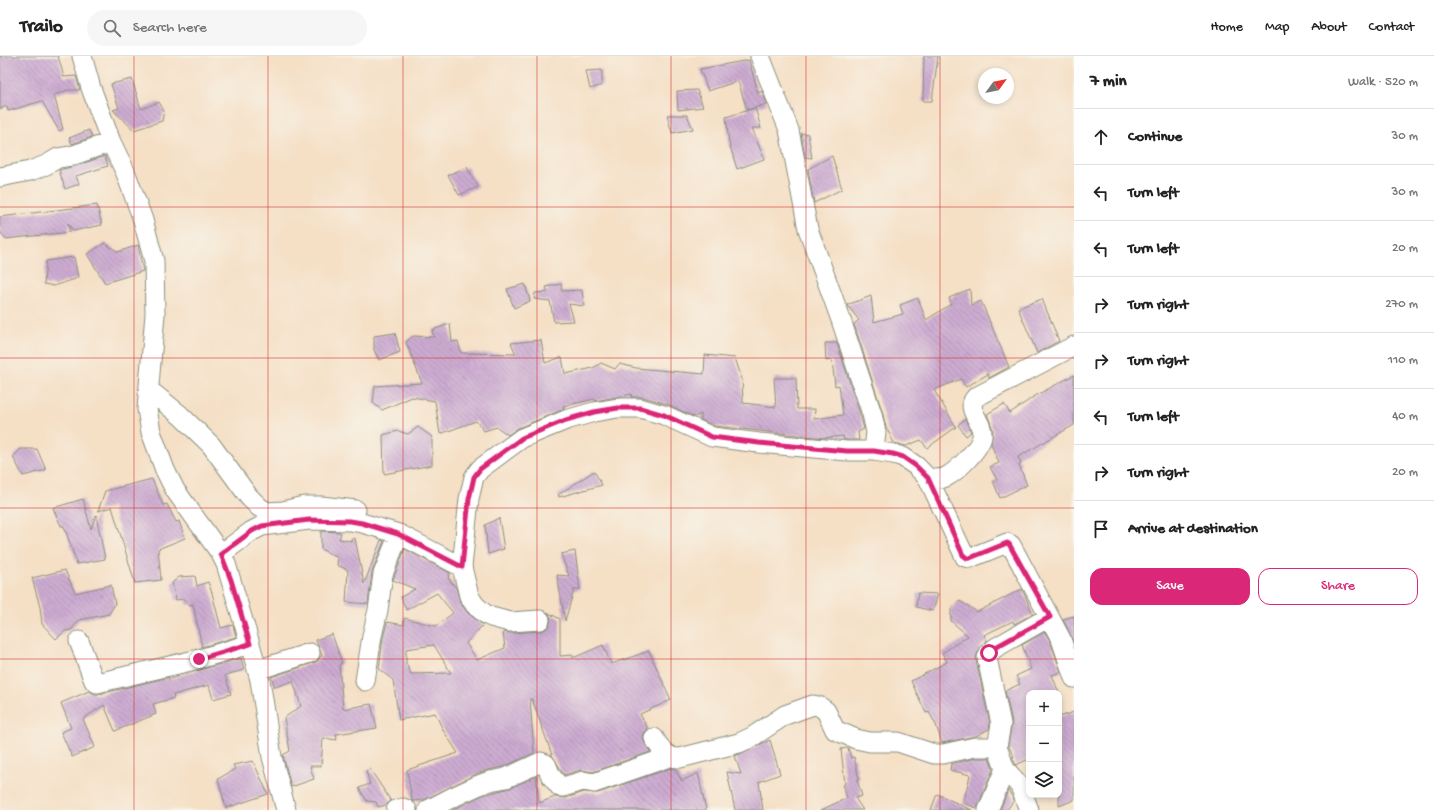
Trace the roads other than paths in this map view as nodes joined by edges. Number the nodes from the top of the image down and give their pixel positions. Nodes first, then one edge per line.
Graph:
1 (82, 56) edge
2 (760, 56) edge
3 (111, 142) junction
4 (0, 177) edge
5 (1074, 346) edge
6 (149, 390) junction
7 (874, 451) junction
8 (928, 478) junction
9 (356, 510) dead end
10 (398, 534) junction
11 (221, 554) junction
12 (462, 567) junction
13 (1050, 617) junction
14 (540, 620) dead end
15 (79, 641) dead end
16 (250, 644) junction
17 (310, 653) dead end
18 (257, 670) junction
19 (1074, 678) edge
20 (365, 681) dead end
21 (654, 738) dead end
22 (997, 747) junction
23 (669, 756) junction
24 (1005, 769) junction
25 (286, 810) edge
26 (396, 810) edge
27 (407, 810) edge
28 (428, 810) edge
29 (988, 810) edge
30 (1029, 810) edge

1 - 3 street
2 - 7 street
3 - 4 street
3 - 6 street
5 - 8 street
6 - 9 street
6 - 11 street
7 - 8 street
7 - 12 street
8 - 13 street
10 - 11 street
10 - 12 street
10 - 20 street
11 - 16 street
12 - 14 street
13 - 19 street
13 - 22 street
15 - 16 street
16 - 18 street
17 - 18 street
18 - 25 street
21 - 23 street
22 - 23 street
22 - 24 street
23 - 28 street
24 - 29 street
24 - 30 street
26 - 27 street

